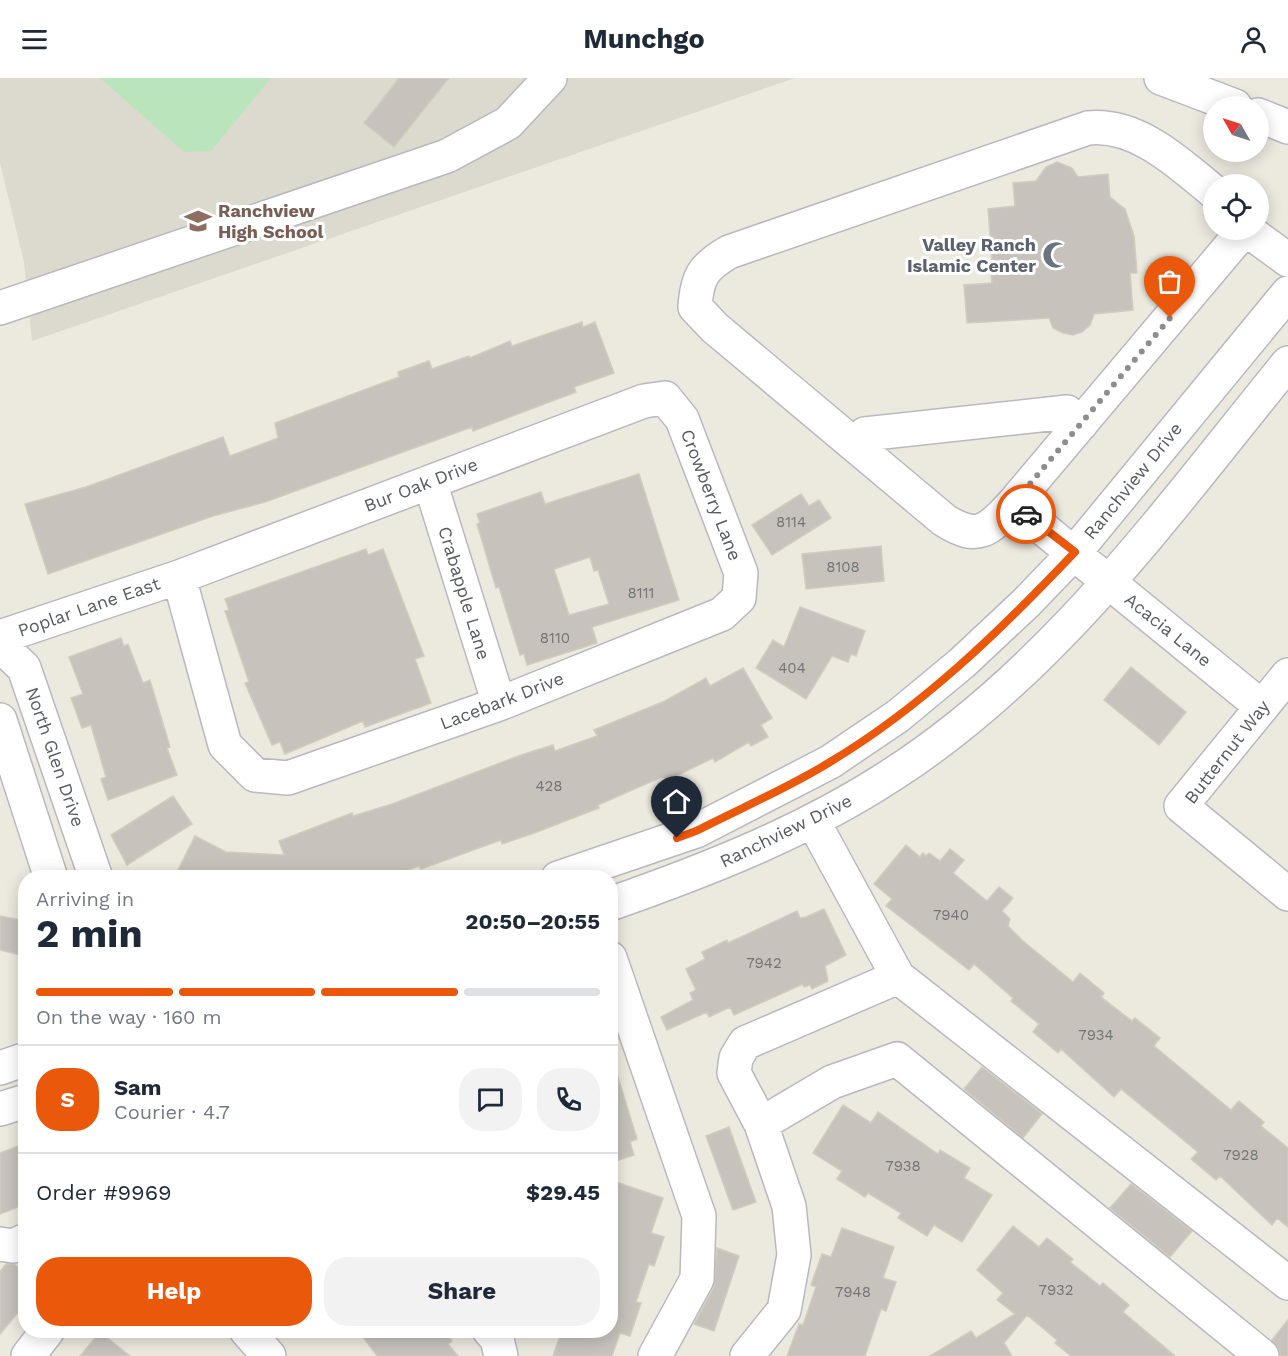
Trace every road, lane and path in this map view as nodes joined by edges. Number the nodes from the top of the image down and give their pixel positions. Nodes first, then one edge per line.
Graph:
1 (549, 78) edge
2 (1161, 78) edge
3 (1209, 96) edge
4 (1269, 119) edge
5 (1288, 127) edge
6 (1203, 183) edge
7 (1237, 240) edge
8 (1259, 240) edge
9 (1288, 260) edge
10 (1288, 293) edge
11 (0, 308) edge
12 (1288, 363) edge
13 (665, 398) joint
14 (1081, 424) junction
15 (855, 445) junction
16 (430, 482) junction
17 (1013, 504) junction
18 (1075, 552) junction
19 (179, 577) junction
20 (1109, 581) junction
21 (739, 598) joint
22 (0, 637) edge
23 (0, 645) edge
24 (1288, 675) edge
25 (499, 704) junction
26 (1262, 706) junction
27 (0, 720) edge
28 (813, 820) junction
29 (48, 870) edge
30 (93, 870) edge
31 (581, 870) edge
32 (1288, 894) edge
33 (618, 901) edge
34 (898, 977) junction
35 (618, 985) edge
36 (18, 1062) edge
37 (0, 1068) edge
38 (18, 1103) edge
39 (0, 1109) edge
40 (761, 1124) junction
41 (0, 1244) edge
42 (18, 1244) edge
43 (1288, 1283) edge
44 (42, 1338) edge
45 (253, 1338) edge
46 (496, 1338) edge
47 (28, 1356) edge
48 (269, 1356) edge
49 (501, 1356) edge
50 (655, 1356) edge
51 (747, 1356) edge
52 (1262, 1356) edge

1 - 11 street
2 - 3 street
4 - 5 street
6 - 15 street
7 - 14 street
8 - 9 street
10 - 18 street, Ranchview Drive
12 - 20 street, Ranchview Drive
13 - 16 street, Bur Oak Drive
13 - 21 street, Crowberry Lane
14 - 15 street
14 - 17 street
15 - 17 street
16 - 19 street, Bur Oak Drive
16 - 25 street, Crabapple Lane
17 - 18 street, Acacia Lane
18 - 20 street, Acacia Lane
18 - 31 street, Ranchview Drive
19 - 22 street, Poplar Lane East
19 - 25 street, Lacebark Drive
20 - 26 street, Acacia Lane
20 - 28 street, Ranchview Drive
21 - 25 street, Lacebark Drive
23 - 30 street, North Glen Drive
24 - 26 street, Butternut Way
26 - 32 street, Butternut Way
27 - 29 street
28 - 33 street, Ranchview Drive
28 - 34 street
34 - 40 street
34 - 43 street
35 - 50 street
36 - 37 street
38 - 39 street
40 - 51 street
40 - 52 street
41 - 42 street
44 - 47 street
45 - 48 street
46 - 49 street

